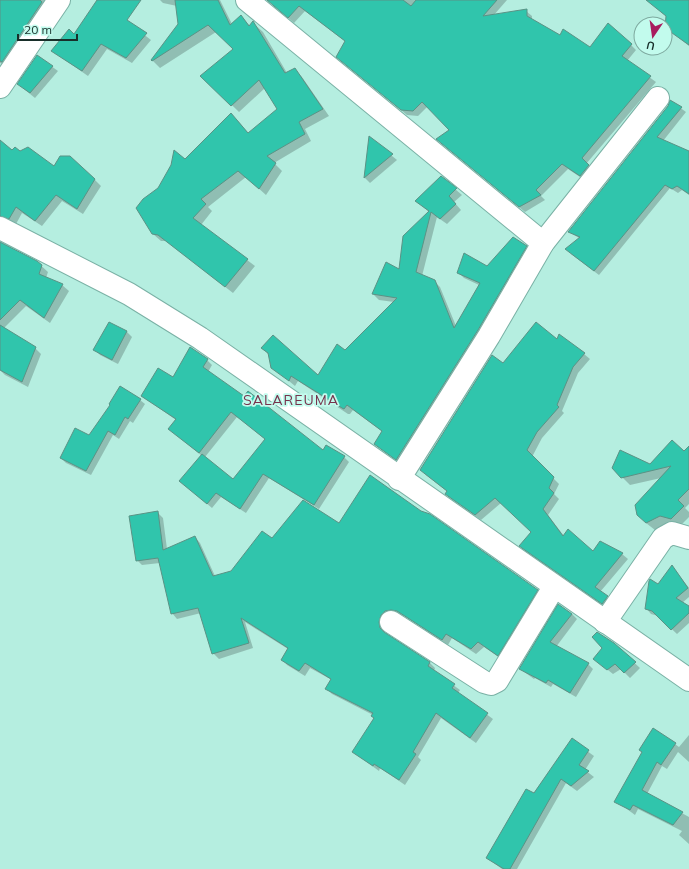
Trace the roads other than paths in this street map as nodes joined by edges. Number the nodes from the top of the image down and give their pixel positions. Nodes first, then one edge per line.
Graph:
1 (59, 0) edge
2 (247, 0) edge
3 (0, 87) edge
4 (658, 98) dead end
5 (0, 228) edge
6 (543, 243) junction
7 (399, 479) junction
8 (689, 538) edge
9 (554, 587) junction
10 (391, 622) dead end
11 (605, 622) junction
12 (689, 680) edge

1 - 3 street
2 - 6 street
4 - 6 street
5 - 7 street
6 - 7 street
7 - 9 street
8 - 11 street
9 - 10 street
9 - 11 street
11 - 12 street

